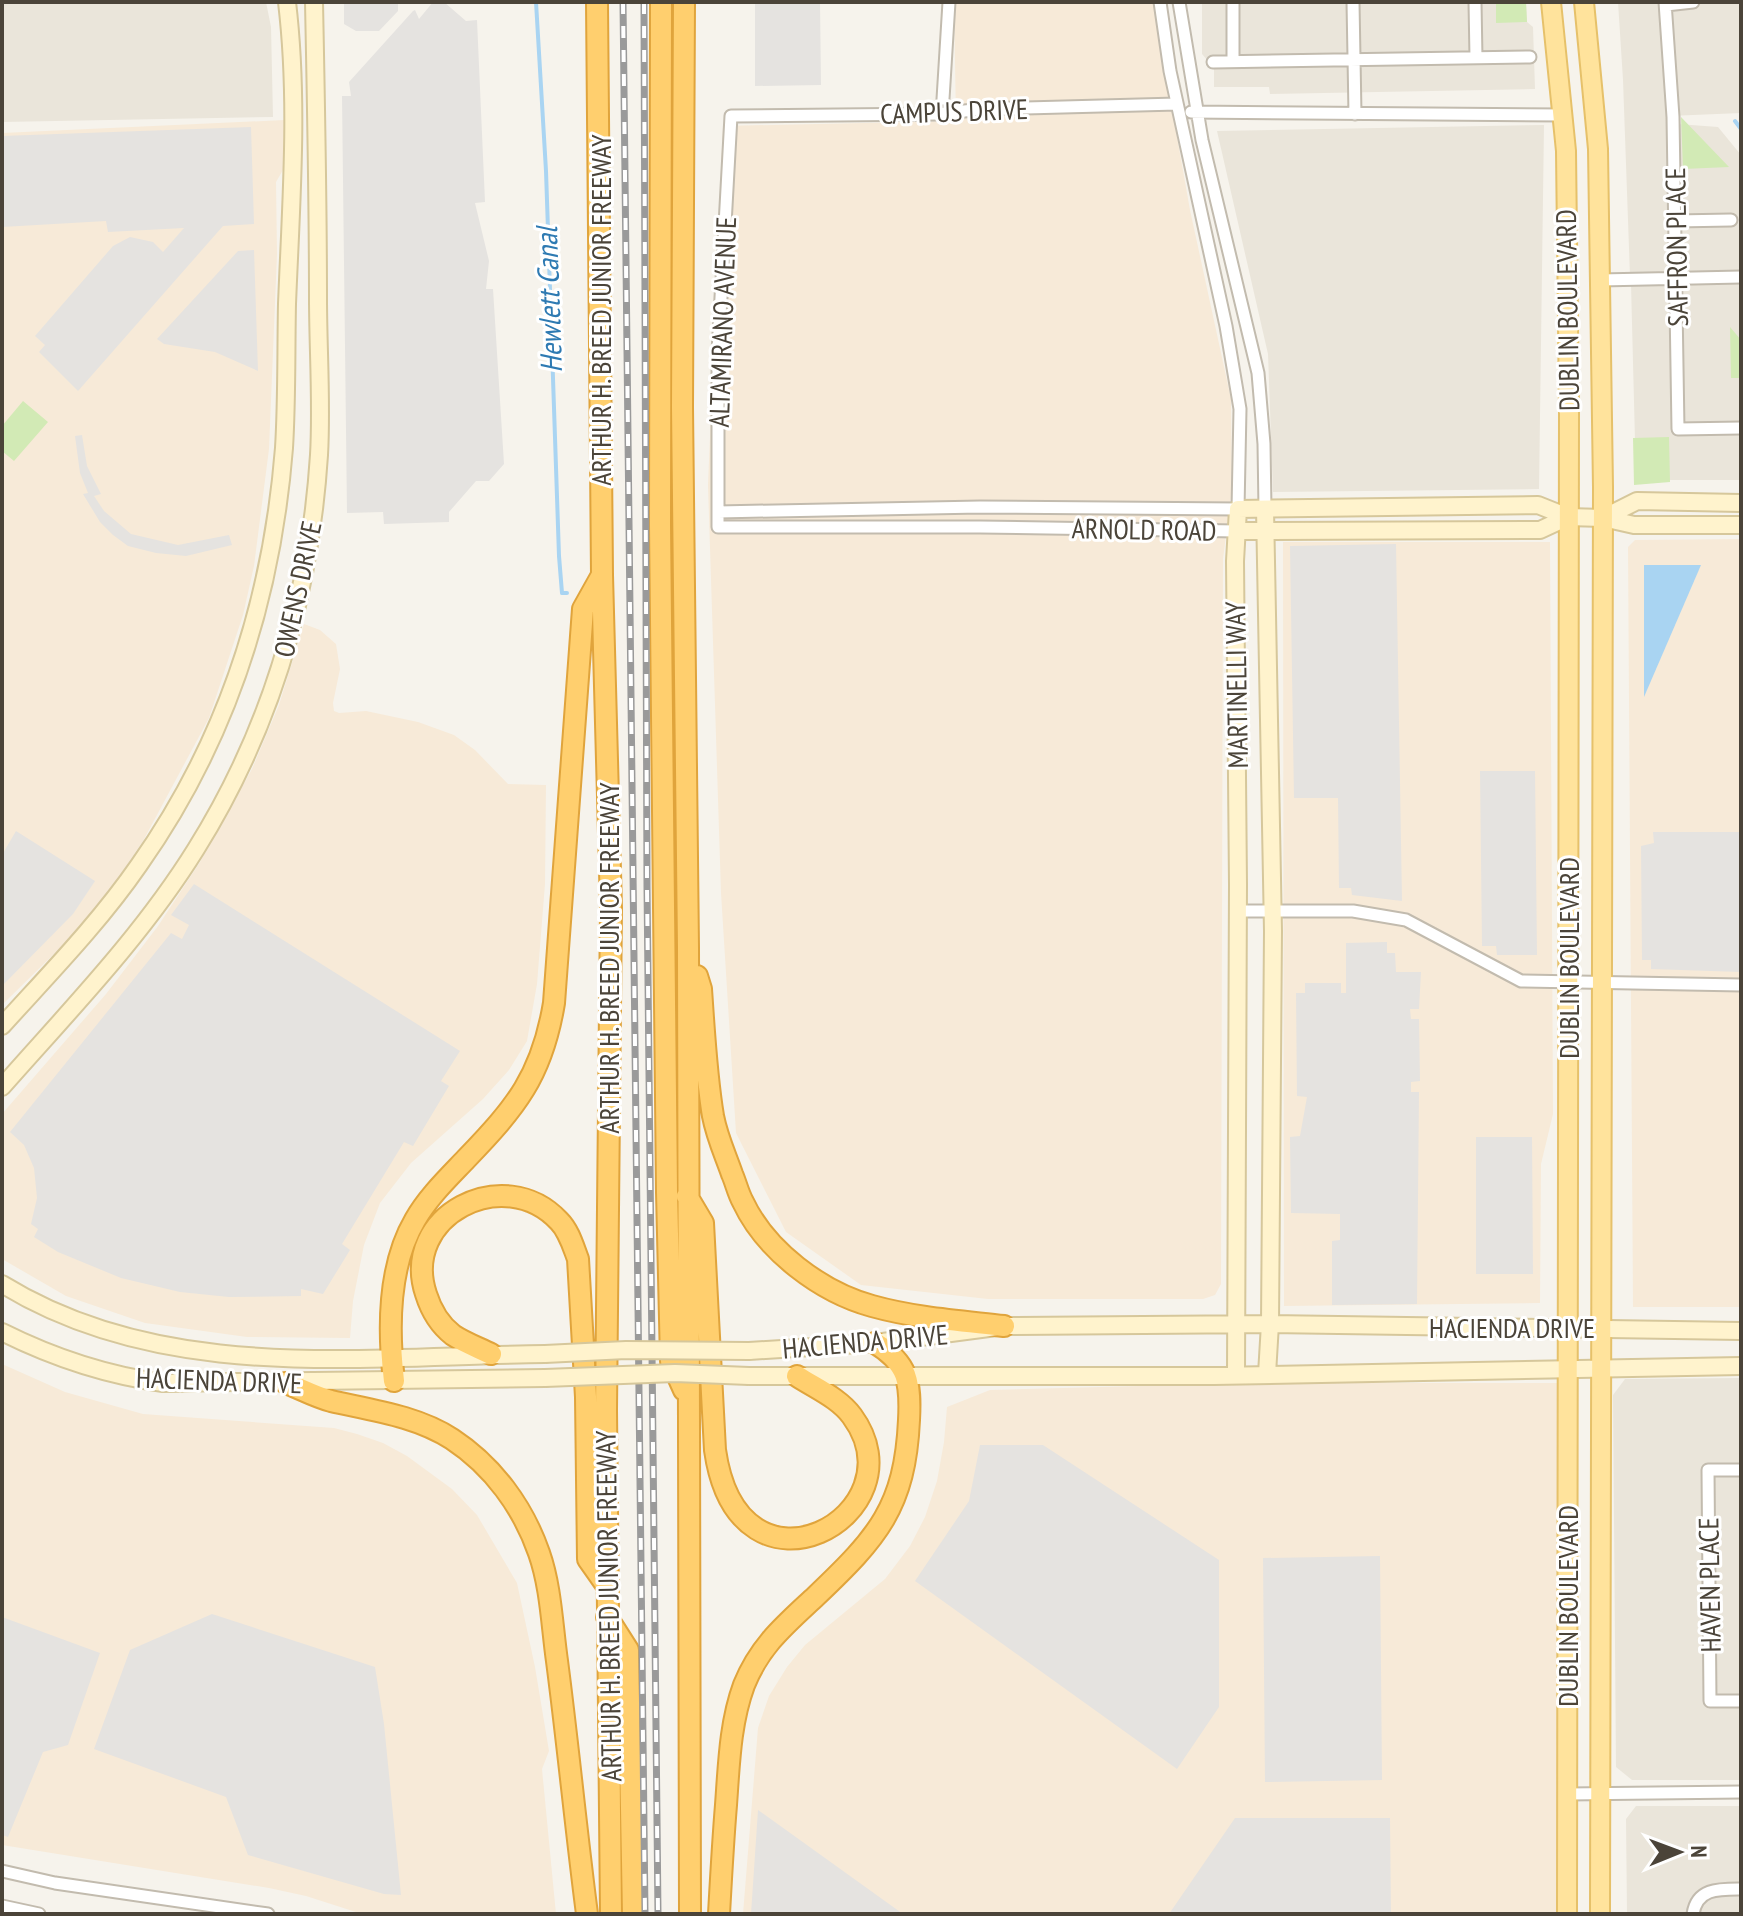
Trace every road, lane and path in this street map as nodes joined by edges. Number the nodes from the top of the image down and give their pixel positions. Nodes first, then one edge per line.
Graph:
1 (287, 2) edge
2 (314, 2) edge
3 (597, 2) edge
4 (661, 2) edge
5 (684, 2) edge
6 (949, 2) edge
7 (1160, 2) edge
8 (1233, 2) edge
9 (1353, 2) edge
10 (1475, 2) edge
11 (1551, 2) edge
12 (1584, 2) edge
13 (1693, 2) edge
14 (1180, 3) edge
15 (1666, 3) edge
16 (1530, 57) dead end
17 (1476, 58) junction
18 (1354, 60) junction
19 (1233, 61) junction
20 (1213, 62) dead end
21 (943, 99) dead end
22 (1178, 108) junction
23 (1196, 112) junction
24 (1355, 114) junction
25 (1563, 115) junction
26 (731, 116) joint
27 (1731, 220) dead end
28 (1675, 221) junction
29 (1741, 277) edge
30 (1677, 278) junction
31 (1600, 280) junction
32 (1741, 428) edge
33 (1741, 503) edge
34 (1238, 509) junction
35 (1265, 509) junction
36 (718, 512) junction
37 (1568, 517) junction
38 (1603, 518) junction
39 (1741, 525) edge
40 (718, 527) joint
41 (1237, 531) junction
42 (1265, 532) junction
43 (602, 575) junction
44 (1237, 911) junction
45 (1273, 912) junction
46 (688, 948) junction
47 (1569, 982) junction
48 (1602, 982) junction
49 (1741, 985) edge
50 (2, 1026) edge
51 (2, 1087) edge
52 (687, 1196) junction
53 (2, 1284) edge
54 (1236, 1324) junction
55 (1270, 1324) junction
56 (1004, 1326) junction
57 (1566, 1327) junction
58 (1600, 1328) junction
59 (1741, 1331) edge
60 (2, 1332) edge
61 (875, 1343) junction
62 (491, 1354) junction
63 (392, 1358) junction
64 (1741, 1366) edge
65 (1600, 1368) junction
66 (1566, 1369) junction
67 (1267, 1374) junction
68 (1236, 1375) junction
69 (797, 1376) junction
70 (906, 1377) junction
71 (394, 1381) junction
72 (286, 1383) junction
73 (689, 1401) junction
74 (1741, 1470) edge
75 (607, 1586) junction
76 (607, 1617) junction
77 (1741, 1701) edge
78 (1741, 1792) edge
79 (1568, 1794) junction
80 (1600, 1794) junction
81 (2, 1871) edge
82 (1741, 1889) edge
83 (2, 1906) edge
84 (39, 1914) edge
85 (268, 1914) edge
86 (587, 1914) edge
87 (611, 1914) edge
88 (633, 1914) edge
89 (690, 1914) edge
90 (719, 1914) edge
91 (1567, 1914) edge
92 (1600, 1914) edge
93 (1693, 1914) edge

1 - 50 street, OWENS DRIVE
2 - 51 street, OWENS DRIVE
3 - 43 highway, ARTHUR H. BREED JUNIOR FREEWAY
4 - 73 highway
5 - 46 highway
6 - 21 street
7 - 22 street, MARTINELLI WAY
8 - 19 street
9 - 18 street
10 - 17 street
11 - 25 main road, DUBLIN BOULEVARD
12 - 31 main road, DUBLIN BOULEVARD
13 - 15 street
14 - 23 street, MARTINELLI WAY
15 - 28 street, SAFFRON PLACE
16 - 17 street
17 - 18 street
18 - 19 street
18 - 24 street
19 - 20 street
22 - 23 street, CAMPUS DRIVE
22 - 26 street, CAMPUS DRIVE
22 - 34 street, MARTINELLI WAY
23 - 24 street, CAMPUS DRIVE
23 - 35 street, MARTINELLI WAY
24 - 25 street, CAMPUS DRIVE
25 - 37 main road, DUBLIN BOULEVARD
26 - 36 street, ALTAMIRANO AVENUE
27 - 28 street
28 - 30 street, SAFFRON PLACE
29 - 30 street
30 - 31 street
30 - 32 street, SAFFRON PLACE
31 - 38 main road, DUBLIN BOULEVARD
33 - 38 street, ARNOLD ROAD
34 - 35 street, ARNOLD ROAD
34 - 36 street, ARNOLD ROAD
34 - 41 street, MARTINELLI WAY
35 - 37 street, ARNOLD ROAD
35 - 42 street, MARTINELLI WAY
36 - 40 street, ALTAMIRANO AVENUE
37 - 38 street, ARNOLD ROAD
37 - 42 street, ARNOLD ROAD
37 - 47 main road, DUBLIN BOULEVARD
38 - 39 street, ARNOLD ROAD
38 - 48 main road, DUBLIN BOULEVARD
40 - 41 street, ARNOLD ROAD
41 - 42 street, ARNOLD ROAD
41 - 44 street, MARTINELLI WAY
42 - 45 street, MARTINELLI WAY
43 - 63 highway
43 - 75 highway, ARTHUR H. BREED JUNIOR FREEWAY
44 - 45 street
44 - 54 street, MARTINELLI WAY
45 - 47 street
45 - 55 street, MARTINELLI WAY
46 - 52 highway
46 - 56 highway
47 - 48 street
47 - 57 main road, DUBLIN BOULEVARD
48 - 49 street
48 - 58 main road, DUBLIN BOULEVARD
52 - 69 highway
52 - 73 highway
53 - 63 street, HACIENDA DRIVE
54 - 55 street, HACIENDA DRIVE
54 - 56 street, HACIENDA DRIVE
54 - 68 street, MARTINELLI WAY
55 - 57 street, HACIENDA DRIVE
55 - 67 street, MARTINELLI WAY
56 - 61 street, HACIENDA DRIVE
57 - 58 street, HACIENDA DRIVE
57 - 66 main road, DUBLIN BOULEVARD
58 - 59 street, HACIENDA DRIVE
58 - 65 main road, DUBLIN BOULEVARD
60 - 72 street, HACIENDA DRIVE
61 - 62 street, HACIENDA DRIVE, bridge
61 - 70 highway
62 - 63 street, HACIENDA DRIVE
62 - 75 highway
63 - 71 highway
64 - 65 street, HACIENDA DRIVE
65 - 66 street, HACIENDA DRIVE
65 - 80 main road, DUBLIN BOULEVARD
66 - 67 street, HACIENDA DRIVE
66 - 79 main road, DUBLIN BOULEVARD
67 - 68 street, HACIENDA DRIVE
68 - 70 street, HACIENDA DRIVE
69 - 70 street, HACIENDA DRIVE
69 - 71 street, HACIENDA DRIVE, bridge
70 - 90 highway
71 - 72 street, HACIENDA DRIVE
72 - 86 highway
73 - 89 highway
74 - 77 street, HAVEN PLACE
75 - 76 highway, ARTHUR H. BREED JUNIOR FREEWAY
76 - 87 highway, ARTHUR H. BREED JUNIOR FREEWAY
76 - 88 highway
78 - 80 street
79 - 80 street
79 - 91 main road, DUBLIN BOULEVARD
80 - 92 main road, DUBLIN BOULEVARD
81 - 85 street
82 - 93 street
83 - 84 street

